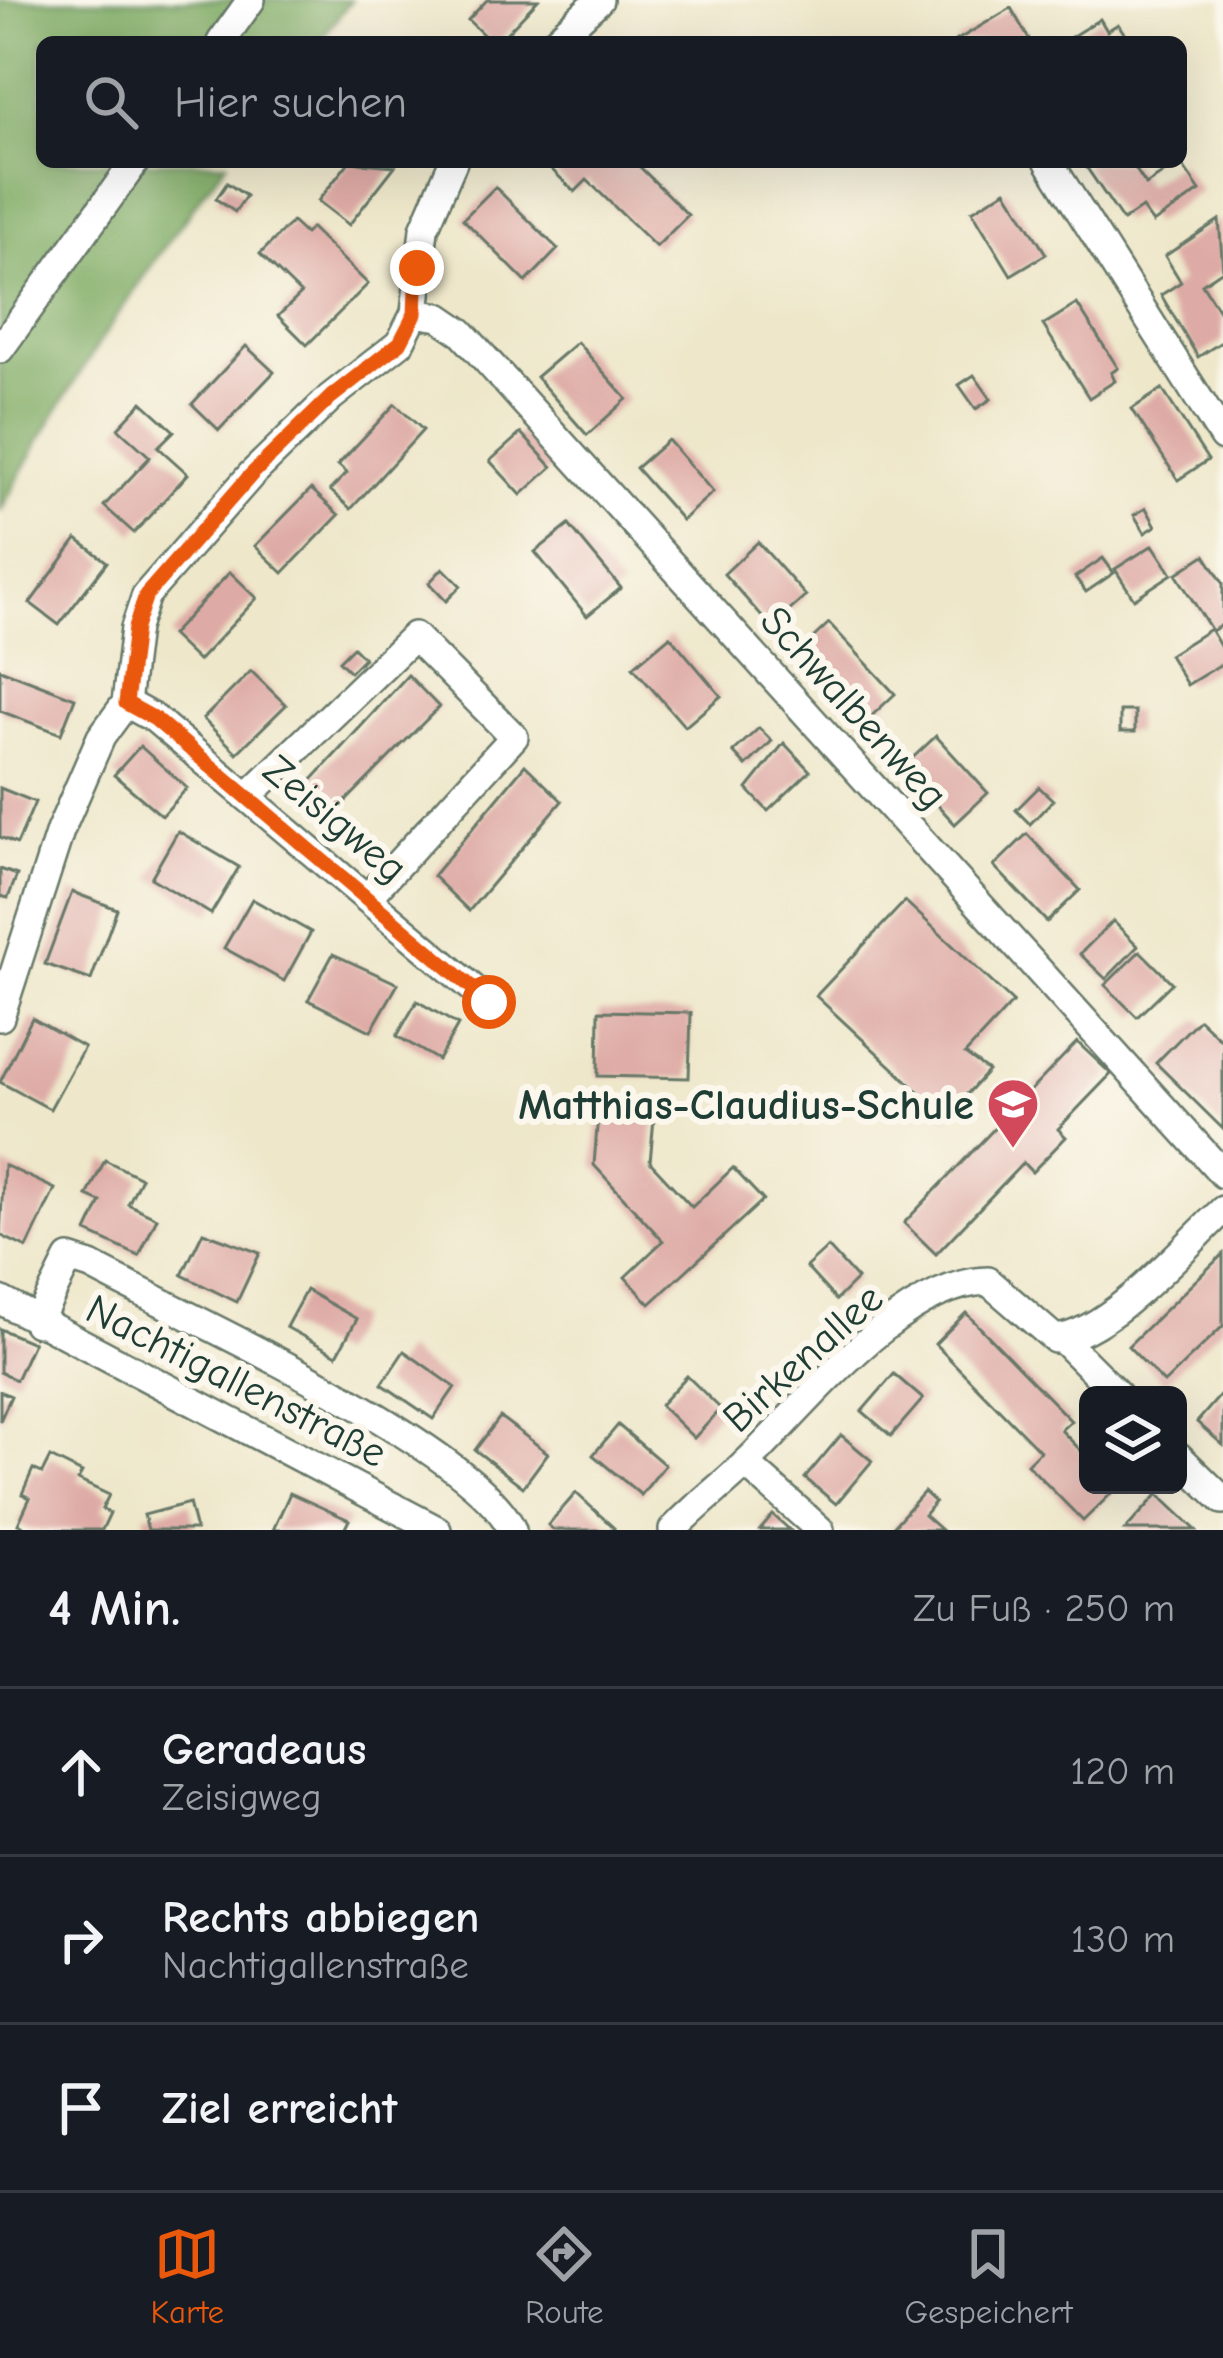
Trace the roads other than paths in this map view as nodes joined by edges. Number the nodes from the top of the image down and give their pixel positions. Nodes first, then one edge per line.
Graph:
1 (251, 0) edge
2 (599, 0) edge
3 (225, 36) edge
4 (560, 36) edge
5 (131, 168) edge
6 (450, 168) edge
7 (1053, 168) edge
8 (415, 314) junction
9 (0, 349) edge
10 (1223, 437) edge
11 (126, 703) junction
12 (247, 797) junction
13 (367, 898) junction
14 (489, 1002) dead end
15 (0, 1017) edge
16 (1223, 1174) edge
17 (1223, 1210) edge
18 (0, 1300) edge
19 (37, 1323) junction
20 (1062, 1339) junction
21 (1109, 1386) edge
22 (746, 1464) junction
23 (1187, 1465) edge
24 (1223, 1500) edge
25 (437, 1530) edge
26 (512, 1530) edge
27 (673, 1530) edge
28 (820, 1530) edge

1 - 3 street
2 - 4 street
5 - 9 street
6 - 8 street
7 - 10 street
8 - 11 street
8 - 16 street, Schwalbenweg
11 - 12 street, Zeisigweg
11 - 15 street
12 - 13 street, Zeisigweg
12 - 13 street
13 - 14 street, Zeisigweg
17 - 20 street
18 - 19 street, Nachtigallenstraße
19 - 25 street, Nachtigallenstraße
19 - 26 street
20 - 21 street, Birkenallee
20 - 22 street, Birkenallee
22 - 27 street, Birkenallee
22 - 28 street
23 - 24 street

